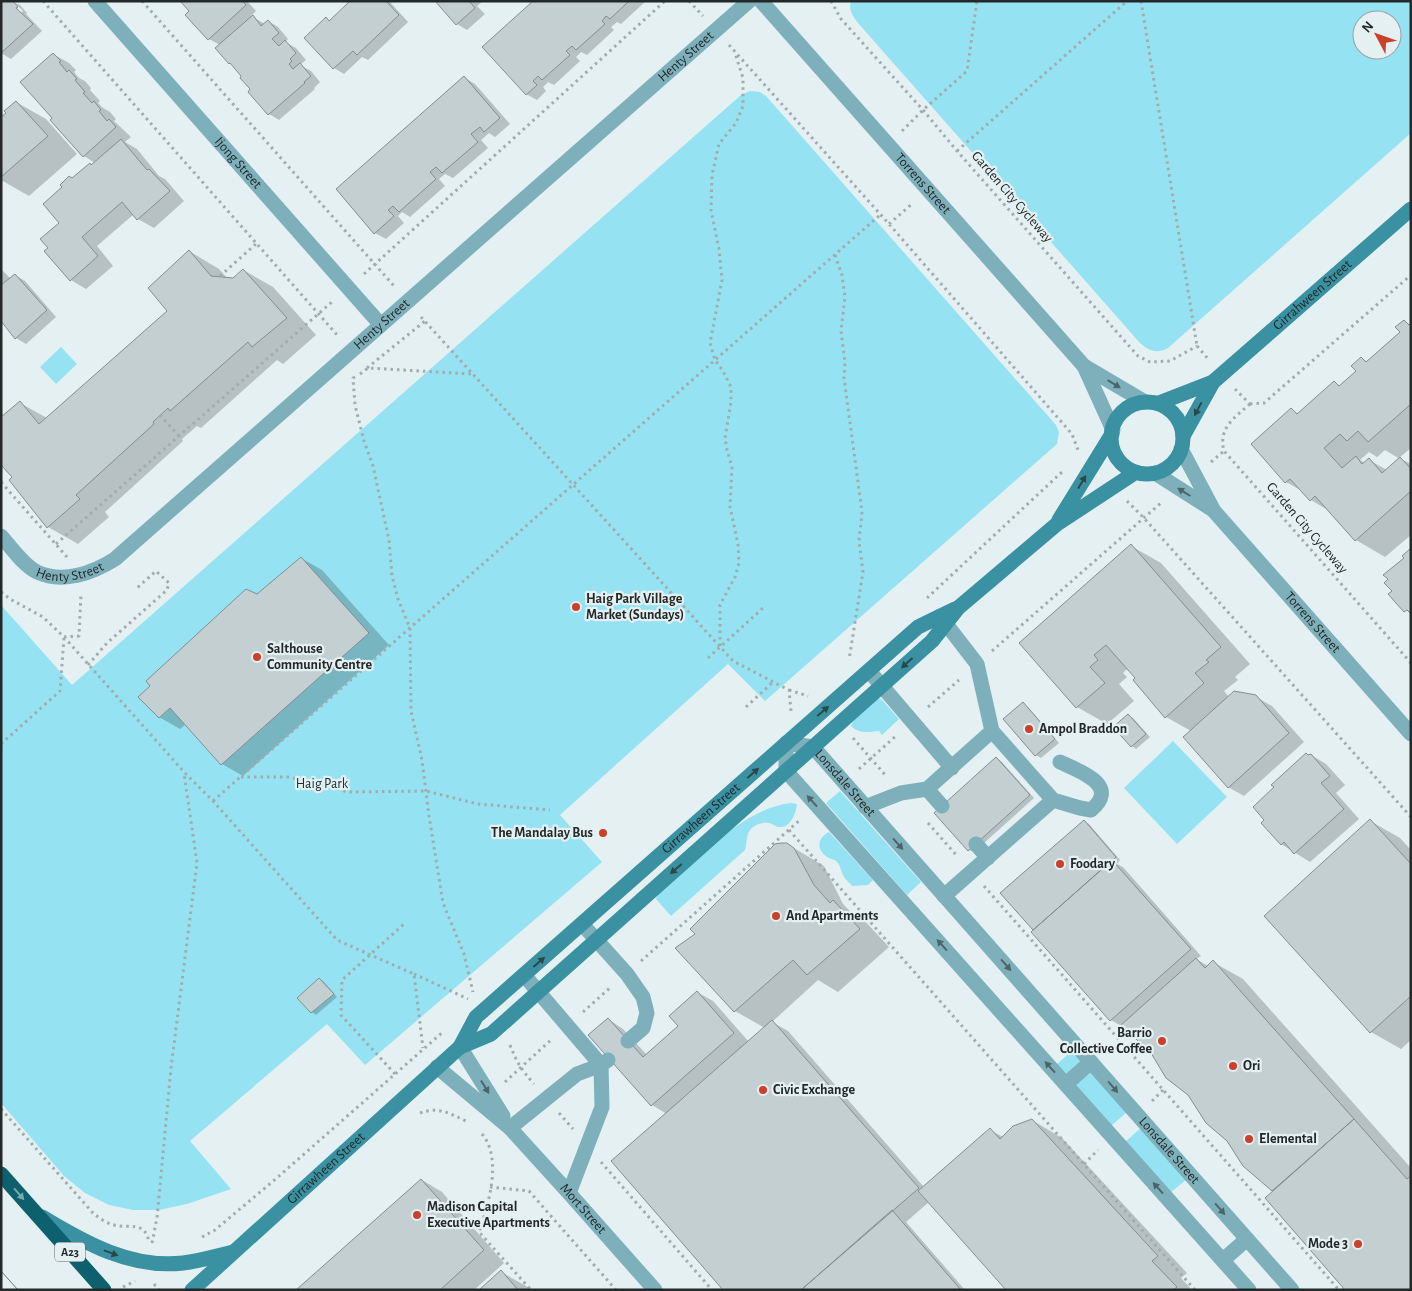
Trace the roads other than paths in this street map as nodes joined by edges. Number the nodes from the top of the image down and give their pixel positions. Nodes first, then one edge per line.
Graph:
1 (95, 1) edge
2 (748, 1) edge
3 (761, 1) edge
4 (1411, 208) edge
5 (381, 326) junction
6 (1084, 366) junction
7 (1213, 382) junction
8 (1152, 403) junction
9 (1112, 432) junction
10 (1182, 443) junction
11 (1136, 472) junction
12 (1154, 473) junction
13 (1214, 511) junction
14 (1057, 524) junction
15 (1, 536) edge
16 (943, 620) junction
17 (869, 671) junction
18 (882, 686) junction
19 (992, 731) junction
20 (1411, 734) edge
21 (786, 744) junction
22 (813, 747) junction
23 (1060, 762) dead end
24 (952, 768) junction
25 (786, 771) junction
26 (927, 789) junction
27 (1053, 800) junction
28 (942, 806) dead end
29 (865, 807) junction
30 (976, 844) dead end
31 (988, 858) junction
32 (944, 896) junction
33 (582, 924) junction
34 (596, 940) junction
35 (524, 975) junction
36 (538, 992) junction
37 (628, 1041) dead end
38 (460, 1047) junction
39 (605, 1062) junction
40 (1091, 1062) junction
41 (438, 1067) junction
42 (1066, 1084) junction
43 (510, 1128) junction
44 (1, 1174) edge
45 (570, 1193) junction
46 (37, 1214) junction
47 (1247, 1239) junction
48 (234, 1252) junction
49 (1222, 1260) junction
50 (104, 1290) edge
51 (192, 1290) edge
52 (655, 1290) edge
53 (1249, 1290) edge
54 (1292, 1290) edge

1 - 5 street, Ijong Street
2 - 5 street, Henty Street
3 - 6 street, Torrens Street
4 - 7 street, Girrahween Street
5 - 15 street, Henty Street
6 -> 8 street, Torrens Street
6 - 9 street, Torrens Street
7 - 8 street, Girrahween Street
7 -> 10 street, Girrahween Street
8 - 9 street
8 - 10 street
9 - 11 street
14 -> 9 street, Girrawheen Street
10 - 12 street
10 - 13 street, Torrens Street
11 - 12 street
11 - 14 street, Girrawheen Street
13 -> 12 street, Torrens Street
13 - 20 street, Torrens Street
14 - 16 street, Girrawheen Street
16 - 17 street, Girrawheen Street
16 -> 18 street, Girrawheen Street
16 - 19 street
17 - 18 street
21 -> 17 street, Girrawheen Street
18 - 22 street, Girrawheen Street
18 - 24 street
19 - 24 street
19 - 27 street
21 - 22 street, Lonsdale Street
21 - 25 street
33 -> 21 street, Girrawheen Street
22 - 25 street, Girrawheen Street
22 - 29 street, Lonsdale Street
23 - 27 street
24 - 26 street
25 -> 34 street, Girrawheen Street
42 -> 25 street
26 - 28 street
26 - 29 street
27 - 31 street
29 -> 32 street, Lonsdale Street
30 - 31 street
31 - 32 street
32 -> 40 street, Lonsdale Street
33 - 34 street
35 -> 33 street, Girrawheen Street
34 - 36 street, Girrawheen Street
34 - 37 street
35 - 36 street
35 - 38 street, Girrawheen Street
36 - 38 street, Girrawheen Street
36 - 39 street
38 - 41 street, Girrawheen Street
38 -> 43 street, Mort Street
39 - 43 street
39 - 45 street
40 - 42 street
40 -> 47 street, Lonsdale Street
41 - 43 street, Mort Street
41 - 48 street, Girrawheen Street
49 -> 42 street
43 - 45 street, Mort Street
44 -> 46 highway, A23
45 - 52 street, Mort Street
46 -> 48 street
46 - 50 highway, A23
47 - 49 street
47 - 54 street, Lonsdale Street
48 - 51 street, Girrawheen Street
49 - 53 street

